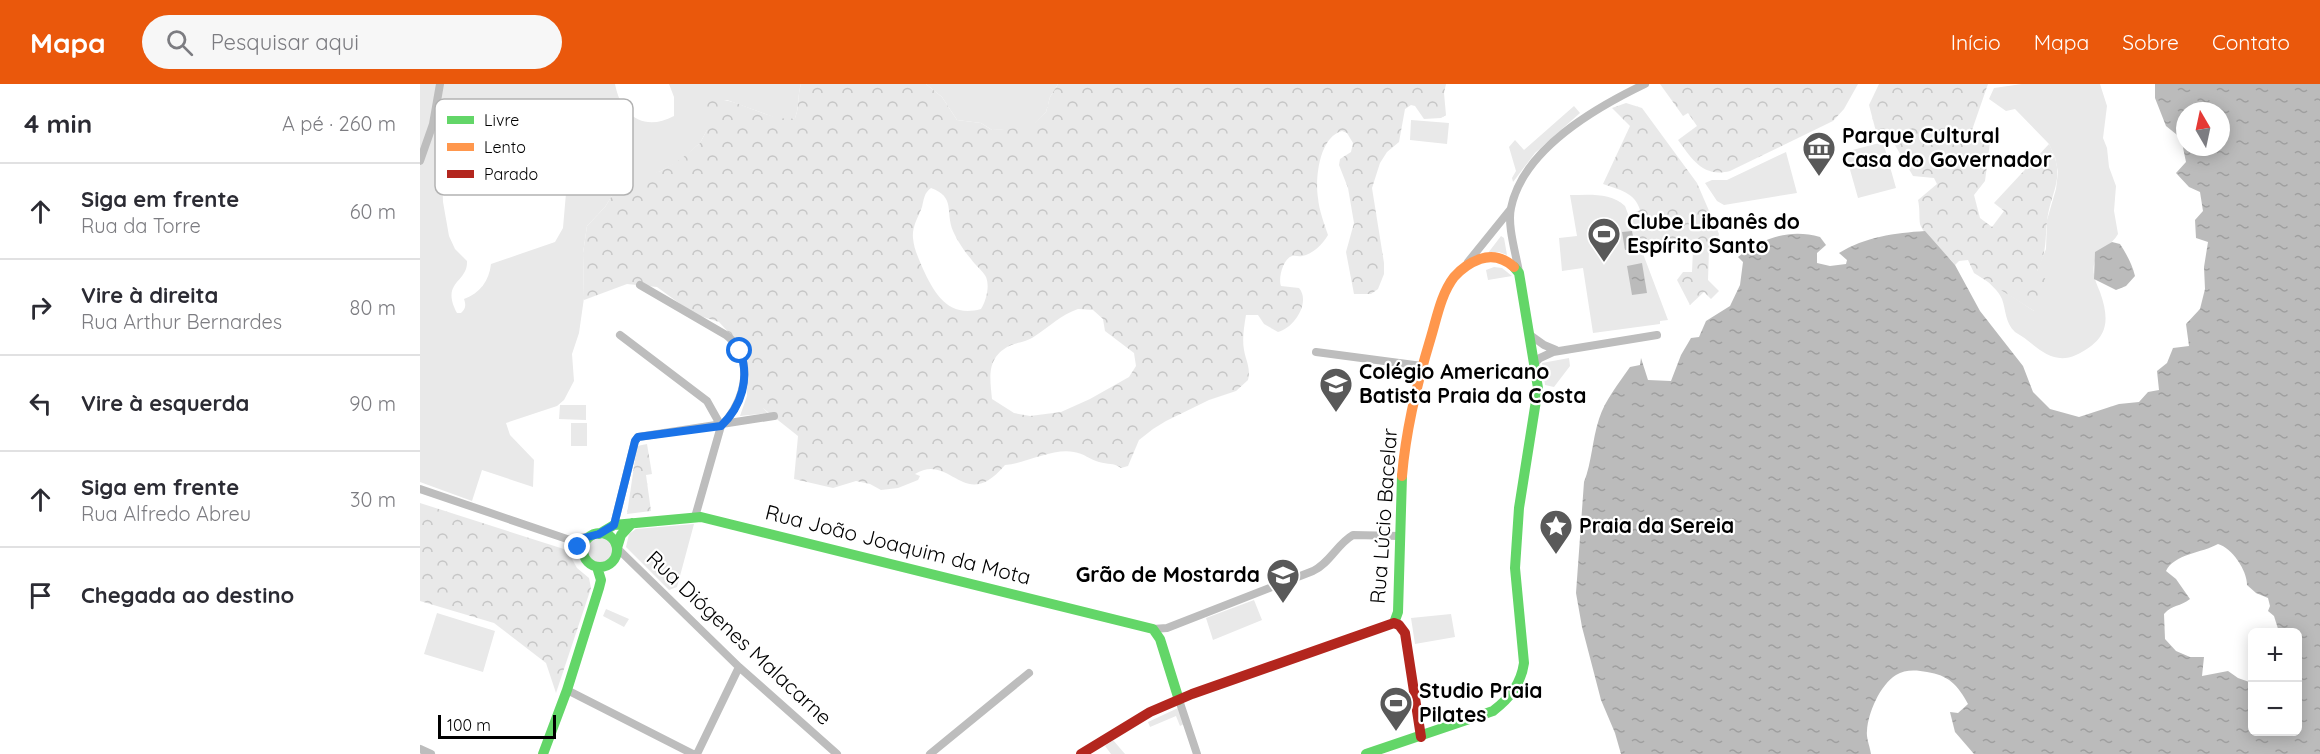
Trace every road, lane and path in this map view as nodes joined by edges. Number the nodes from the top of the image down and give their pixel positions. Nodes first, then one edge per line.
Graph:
1 (440, 84) edge
2 (1645, 84) edge
3 (437, 99) edge
4 (435, 113) edge
5 (420, 161) edge
6 (1510, 210) junction
7 (1459, 272) junction
8 (1519, 273) junction
9 (640, 285) dead end
10 (620, 335) dead end
11 (1530, 335) junction
12 (1657, 335) dead end
13 (1557, 351) junction
14 (1316, 352) dead end
15 (1534, 364) junction
16 (1422, 366) junction
17 (774, 416) dead end
18 (721, 426) junction
19 (420, 489) edge
20 (695, 517) junction
21 (632, 523) junction
22 (614, 525) junction
23 (595, 535) junction
24 (1400, 536) junction
25 (572, 541) junction
26 (617, 548) junction
27 (584, 556) junction
28 (597, 567) junction
29 (1394, 623) junction
30 (1153, 630) junction
31 (739, 667) junction
32 (1029, 673) dead end
33 (567, 690) junction
34 (1179, 700) junction
35 (1421, 737) junction
36 (420, 749) edge
37 (431, 754) edge
38 (543, 754) edge
39 (695, 754) edge
40 (837, 754) edge
41 (930, 754) edge
42 (1081, 754) edge
43 (1197, 754) edge
44 (1366, 754) edge

1 - 3 street
2 - 6 street
4 - 5 street
6 - 7 street, Rua Lúcio Bacelar
6 - 8 street
7 - 8 street
7 - 16 street, Rua Lúcio Bacelar
8 - 11 street
9 - 18 street
10 - 18 street
11 - 13 street
11 - 15 street
12 - 13 street
13 - 15 street
14 - 16 street
15 - 35 street
16 - 24 street, Rua Lúcio Bacelar
17 - 18 street
18 - 20 street
18 - 22 street
19 - 25 street
20 - 21 street, Rua João Joaquim da Mota
20 - 30 street, Rua João Joaquim da Mota
21 - 22 street, Rua João Joaquim da Mota
21 - 26 street
22 - 23 street
23 - 25 street
23 - 26 street
23 - 27 street
24 - 29 street, Rua Lúcio Bacelar
24 - 30 street
25 - 27 street
26 - 28 street
26 - 31 street, Rua Diógenes Malacarne
27 - 28 street
28 - 33 street
29 - 34 street
29 - 35 street, Rua Lúcio Bacelar
30 - 34 street
31 - 39 street
31 - 40 street, Rua Diógenes Malacarne
32 - 41 street
33 - 38 street
33 - 39 street
34 - 42 street
34 - 43 street
35 - 44 street
36 - 37 street

